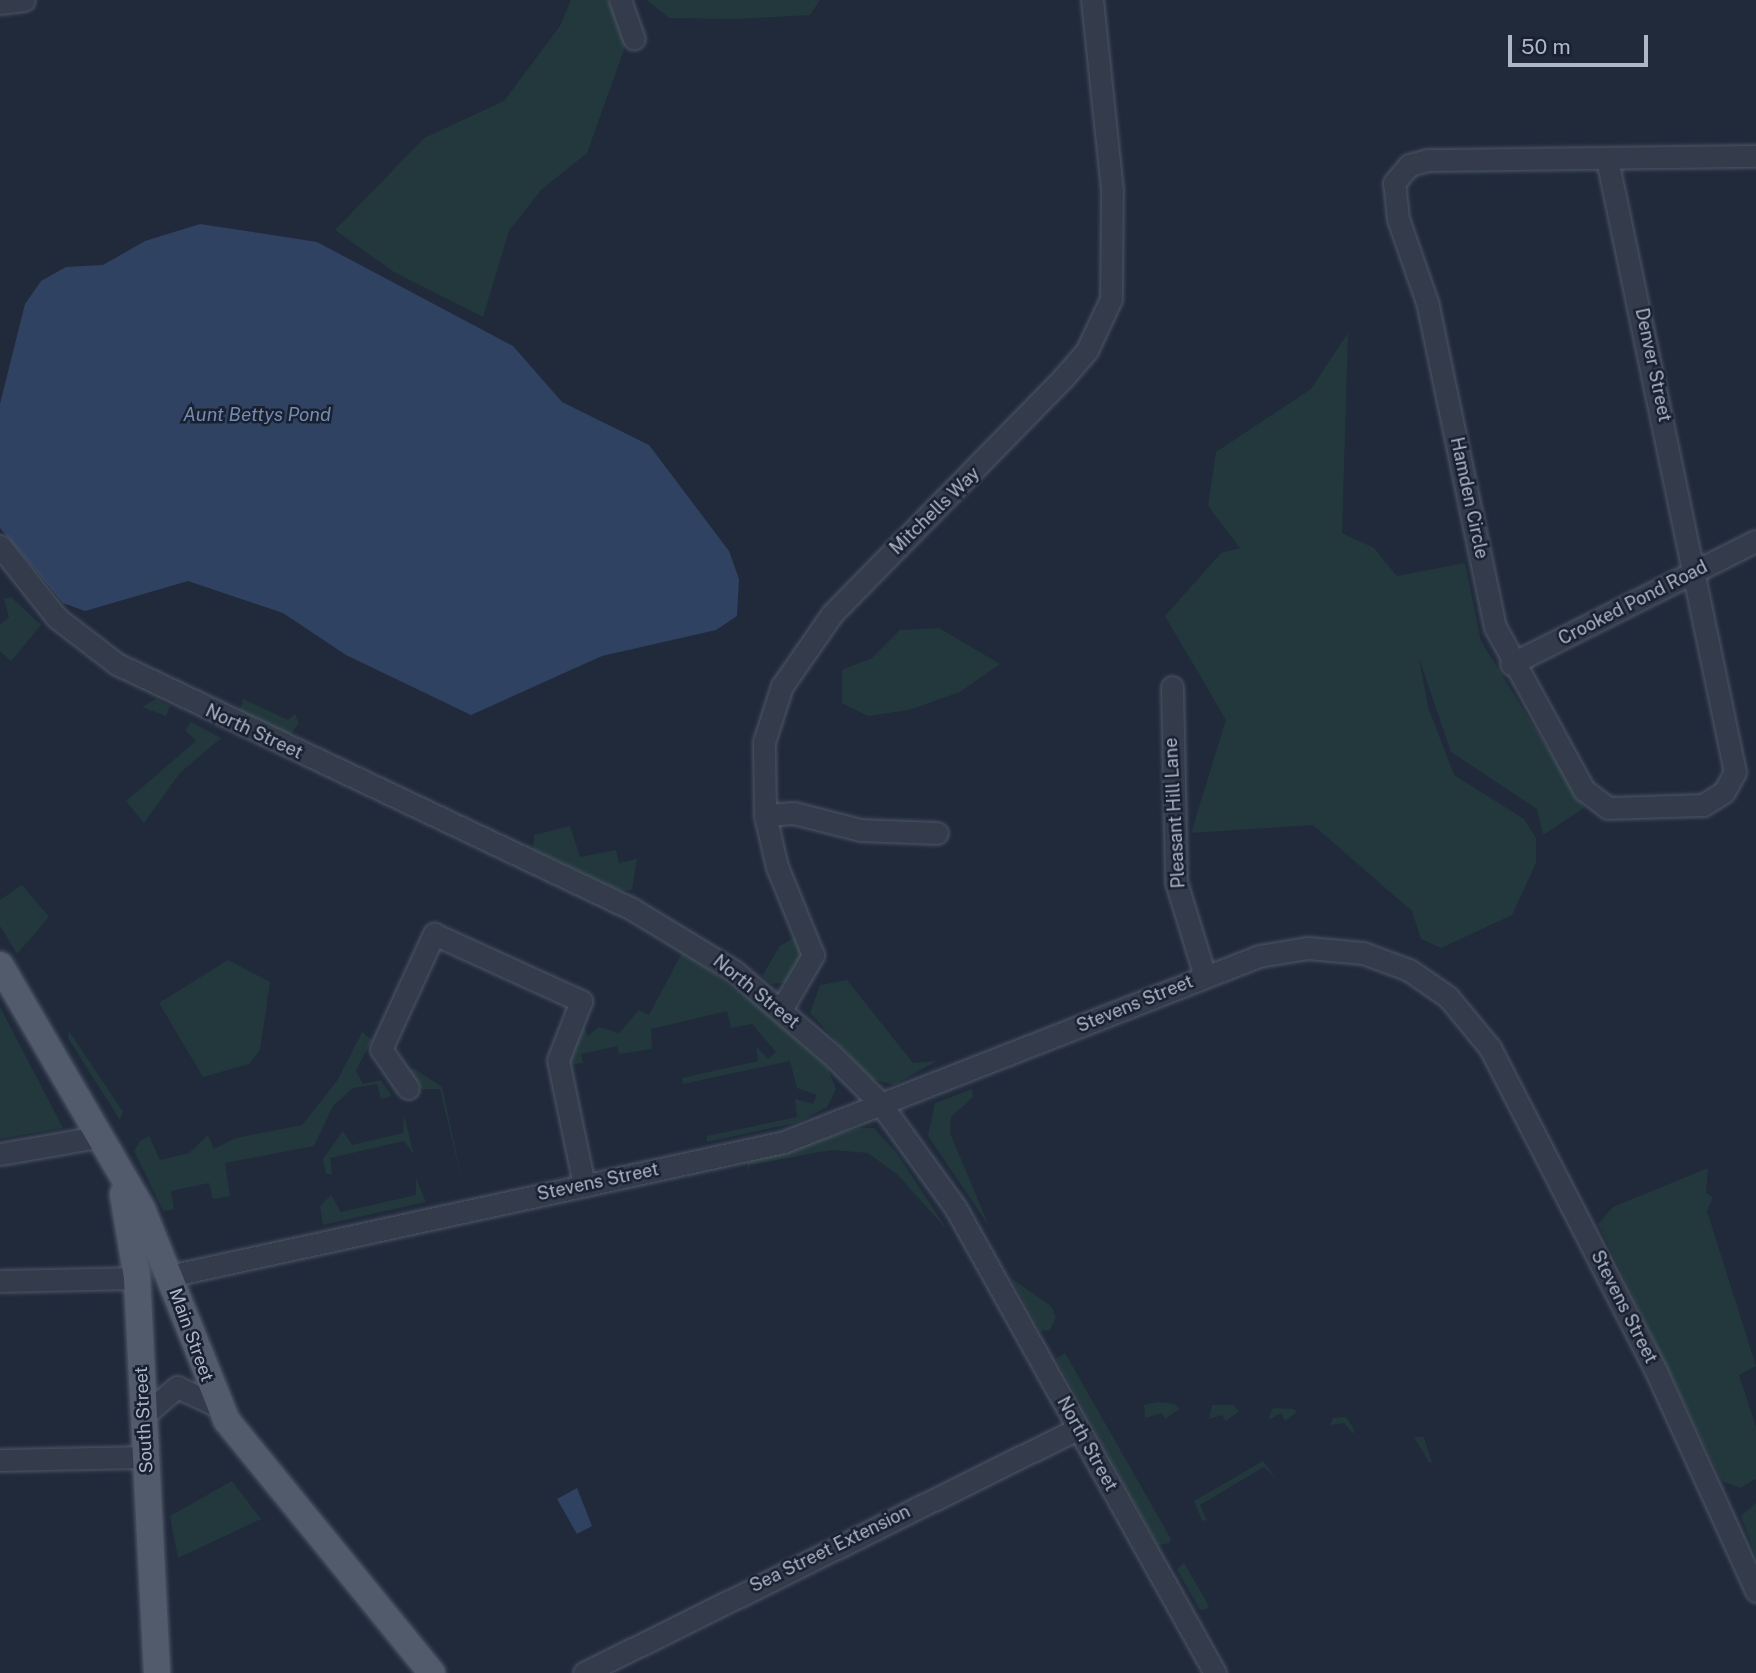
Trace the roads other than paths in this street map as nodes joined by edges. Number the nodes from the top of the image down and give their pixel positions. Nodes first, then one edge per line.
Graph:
1 (24, 0) edge
2 (620, 0) edge
3 (1092, 0) edge
4 (0, 3) edge
5 (634, 39) dead end
6 (1756, 156) edge
7 (1607, 159) junction
8 (1756, 541) edge
9 (0, 545) edge
10 (0, 567) edge
11 (1695, 572) junction
12 (34, 593) junction
13 (1511, 664) junction
14 (1172, 687) dead end
15 (765, 816) junction
16 (937, 833) dead end
17 (0, 965) edge
18 (1205, 976) junction
19 (781, 1010) junction
20 (408, 1088) dead end
21 (880, 1103) junction
22 (97, 1137) junction
23 (0, 1154) edge
24 (116, 1169) junction
25 (584, 1184) junction
26 (169, 1276) junction
27 (137, 1278) junction
28 (0, 1281) edge
29 (218, 1406) junction
30 (143, 1416) junction
31 (1077, 1429) junction
32 (146, 1457) junction
33 (0, 1460) edge
34 (1756, 1591) edge
35 (157, 1673) edge
36 (432, 1673) edge
37 (584, 1673) edge
38 (1216, 1673) edge

1 - 4 street
2 - 5 street
3 - 15 street, Mitchells Way
6 - 7 street, Hamden Circle
7 - 11 street, Denver Street
7 - 13 street, Hamden Circle
8 - 11 street, Crooked Pond Road
9 - 12 street, North Street
10 - 12 street, North Street
11 - 13 street, Crooked Pond Road
11 - 13 street, Hamden Circle
12 - 19 street, North Street
14 - 18 street, Pleasant Hill Lane
15 - 16 street
15 - 19 street, Mitchells Way
17 - 22 main road, Main Street
18 - 21 street, Stevens Street
18 - 34 street, Stevens Street
19 - 21 street, North Street
20 - 25 street
21 - 25 street, Stevens Street
21 - 31 street, North Street
22 - 23 street
22 - 24 main road, Main Street
24 - 26 main road, Main Street
24 - 27 main road, South Street
25 - 26 street, Stevens Street
26 - 29 main road, Main Street
27 - 28 street
27 - 30 main road, South Street
29 - 30 street
29 - 36 main road, Main Street
30 - 32 main road, South Street
31 - 37 street, Sea Street Extension
31 - 38 street, North Street
32 - 33 street
32 - 35 main road, South Street

